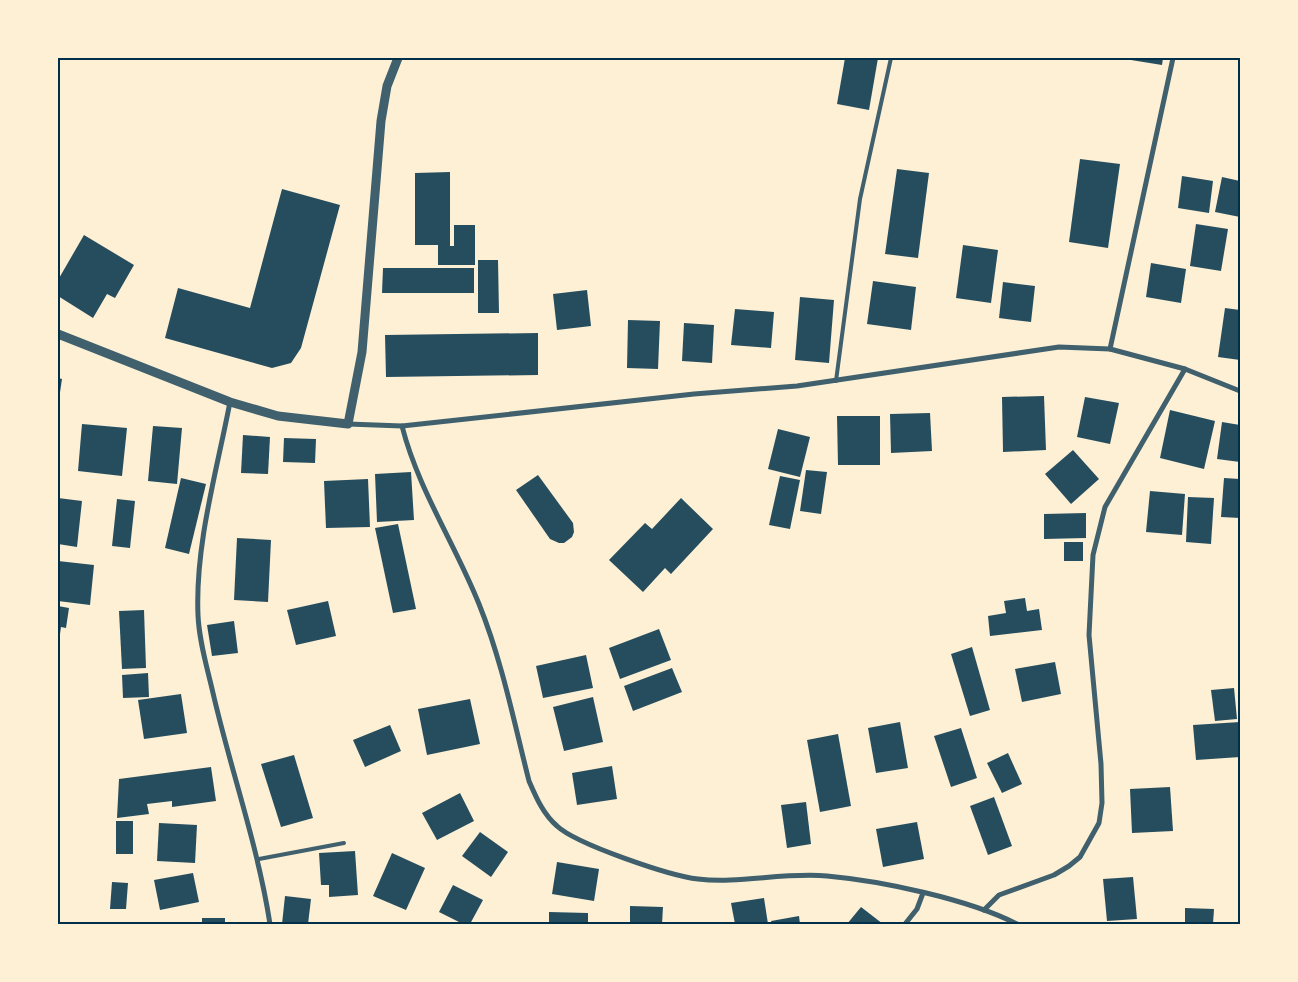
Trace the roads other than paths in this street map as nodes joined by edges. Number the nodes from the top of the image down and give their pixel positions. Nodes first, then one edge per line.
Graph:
1 (398, 58) edge
2 (891, 58) edge
3 (1173, 58) edge
4 (58, 334) edge
5 (1110, 349) junction
6 (1185, 369) junction
7 (836, 381) junction
8 (1240, 391) edge
9 (230, 402) junction
10 (348, 424) junction
11 (402, 426) junction
12 (344, 843) dead end
13 (259, 858) junction
14 (923, 893) junction
15 (984, 910) junction
16 (270, 924) edge
17 (905, 924) edge
18 (1017, 924) edge

1 - 10 street
2 - 7 lane
3 - 5 street
4 - 9 street
5 - 6 street
5 - 7 street
6 - 8 street
6 - 15 street
7 - 11 street
9 - 10 street
9 - 13 street
10 - 11 street
11 - 14 street
12 - 13 lane
13 - 16 street
14 - 15 street
14 - 17 street
15 - 18 street

